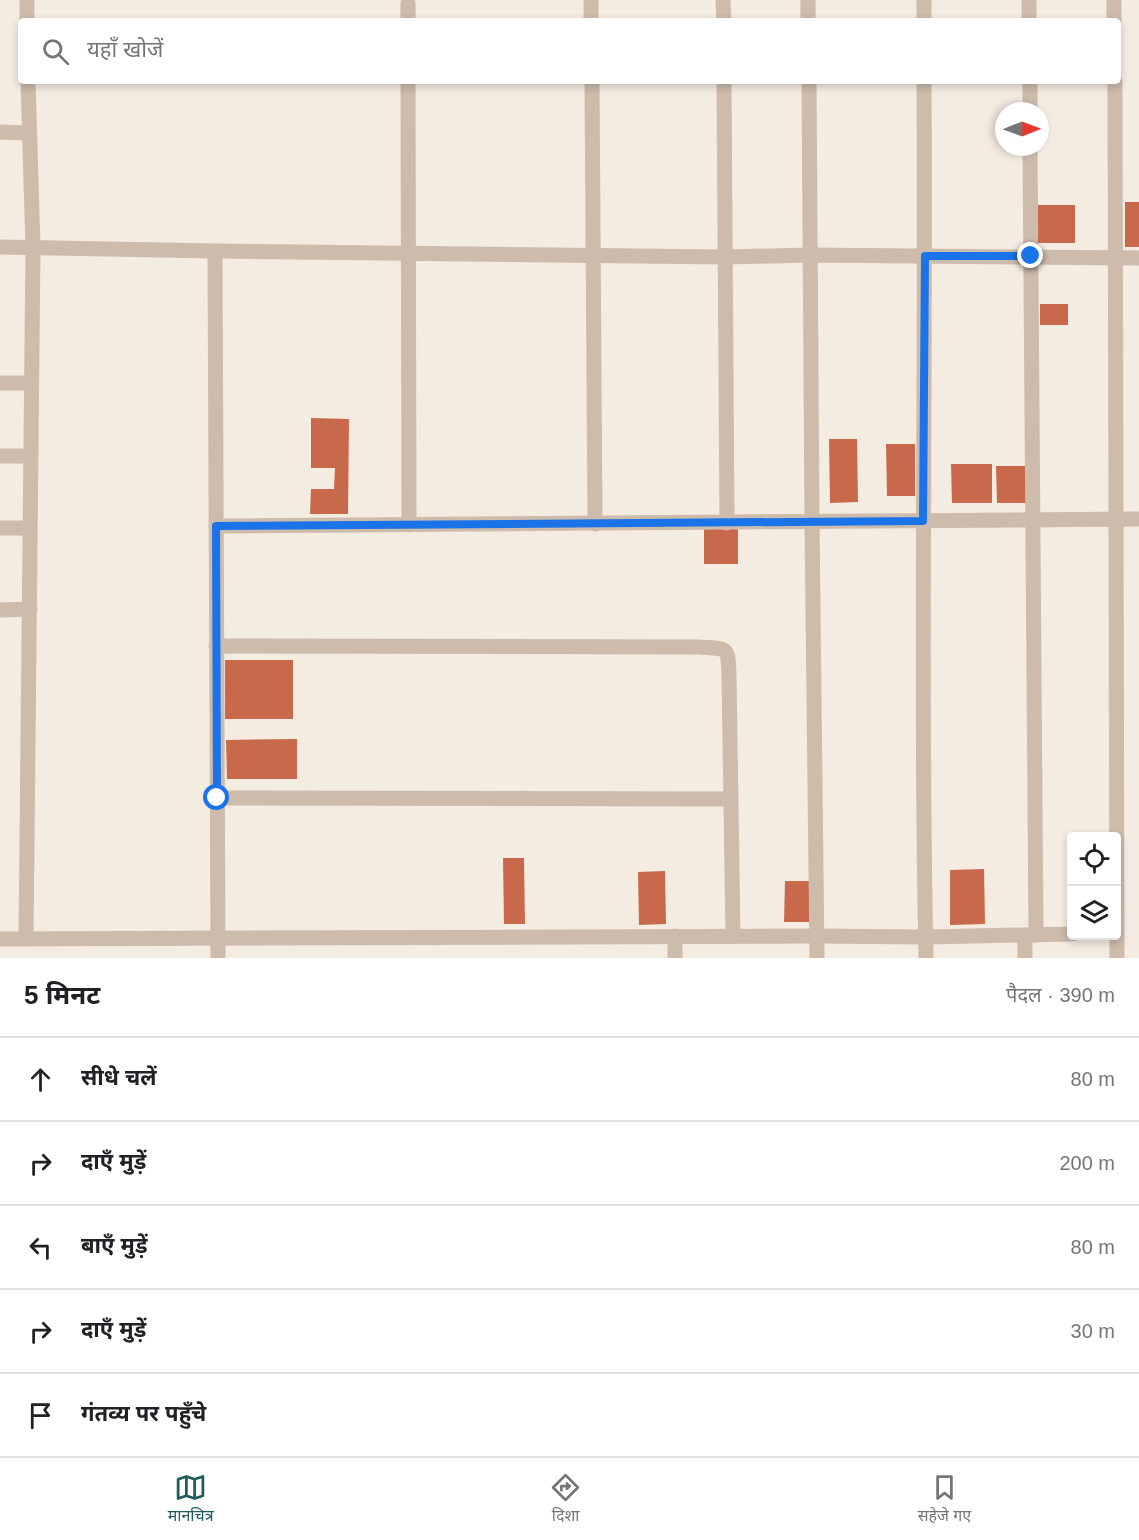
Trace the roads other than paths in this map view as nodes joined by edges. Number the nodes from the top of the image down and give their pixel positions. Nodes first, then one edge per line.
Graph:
1 (27, 0) edge
2 (591, 0) edge
3 (723, 0) edge
4 (808, 0) edge
5 (924, 0) edge
6 (1029, 0) edge
7 (1114, 0) edge
8 (408, 4) dead end
9 (27, 18) edge
10 (408, 18) edge
11 (591, 18) edge
12 (724, 18) edge
13 (808, 18) edge
14 (924, 18) edge
15 (1029, 18) edge
16 (1114, 18) edge
17 (28, 84) edge
18 (408, 84) edge
19 (592, 84) edge
20 (724, 84) edge
21 (809, 84) edge
22 (924, 84) edge
23 (1030, 84) edge
24 (1115, 84) edge
25 (1030, 102) edge
26 (0, 132) edge
27 (29, 133) junction
28 (1030, 156) edge
29 (0, 247) edge
30 (33, 248) junction
31 (215, 251) junction
32 (409, 254) junction
33 (593, 255) junction
34 (810, 255) junction
35 (925, 256) junction
36 (1031, 256) junction
37 (725, 257) junction
38 (1115, 258) junction
39 (1139, 258) edge
40 (0, 383) edge
41 (31, 383) junction
42 (0, 456) edge
43 (30, 456) junction
44 (1139, 519) edge
45 (1033, 520) junction
46 (1116, 520) junction
47 (812, 521) junction
48 (923, 521) junction
49 (728, 523) junction
50 (595, 524) junction
51 (409, 525) junction
52 (216, 526) junction
53 (0, 528) edge
54 (30, 528) junction
55 (30, 609) junction
56 (0, 610) edge
57 (216, 646) junction
58 (217, 798) junction
59 (730, 799) junction
60 (1117, 886) edge
61 (1067, 934) edge
62 (1030, 935) junction
63 (675, 936) junction
64 (733, 936) junction
65 (818, 936) junction
66 (217, 937) junction
67 (926, 937) junction
68 (0, 939) edge
69 (26, 939) junction
70 (1117, 940) edge
71 (218, 958) edge
72 (675, 958) edge
73 (817, 958) edge
74 (926, 958) edge
75 (1025, 958) edge
76 (1117, 958) edge

1 - 9 street
2 - 11 street
3 - 12 street
4 - 13 street
5 - 14 street
6 - 15 street
7 - 16 street
8 - 10 street
17 - 27 street
18 - 32 street
19 - 33 street
20 - 37 street
21 - 34 street
22 - 35 street
23 - 25 street
24 - 38 street
26 - 27 street
27 - 30 street
28 - 36 street
29 - 30 street
30 - 31 street
30 - 41 street
31 - 32 street
31 - 52 street
32 - 33 street
32 - 51 street
33 - 37 street
33 - 50 street
34 - 35 street
34 - 37 street
34 - 47 street
35 - 36 street
35 - 48 street
36 - 38 street
36 - 45 street
37 - 49 street
38 - 39 street
38 - 46 street
40 - 41 street
41 - 43 street
42 - 43 street
43 - 54 street
44 - 46 street
45 - 46 street
45 - 48 street
45 - 62 street
46 - 60 street
47 - 48 street
47 - 49 street
47 - 65 street
48 - 67 street
49 - 50 street
50 - 51 street
51 - 52 street
52 - 57 street
53 - 54 street
54 - 55 street
55 - 56 street
55 - 69 street
57 - 58 street
57 - 59 street
58 - 59 street
58 - 66 street
59 - 64 street
61 - 62 street
62 - 67 street
62 - 75 street
63 - 64 street
63 - 66 street
63 - 72 street
64 - 65 street
65 - 67 street
65 - 73 street
66 - 69 street
66 - 71 street
67 - 74 street
68 - 69 street
70 - 76 street

